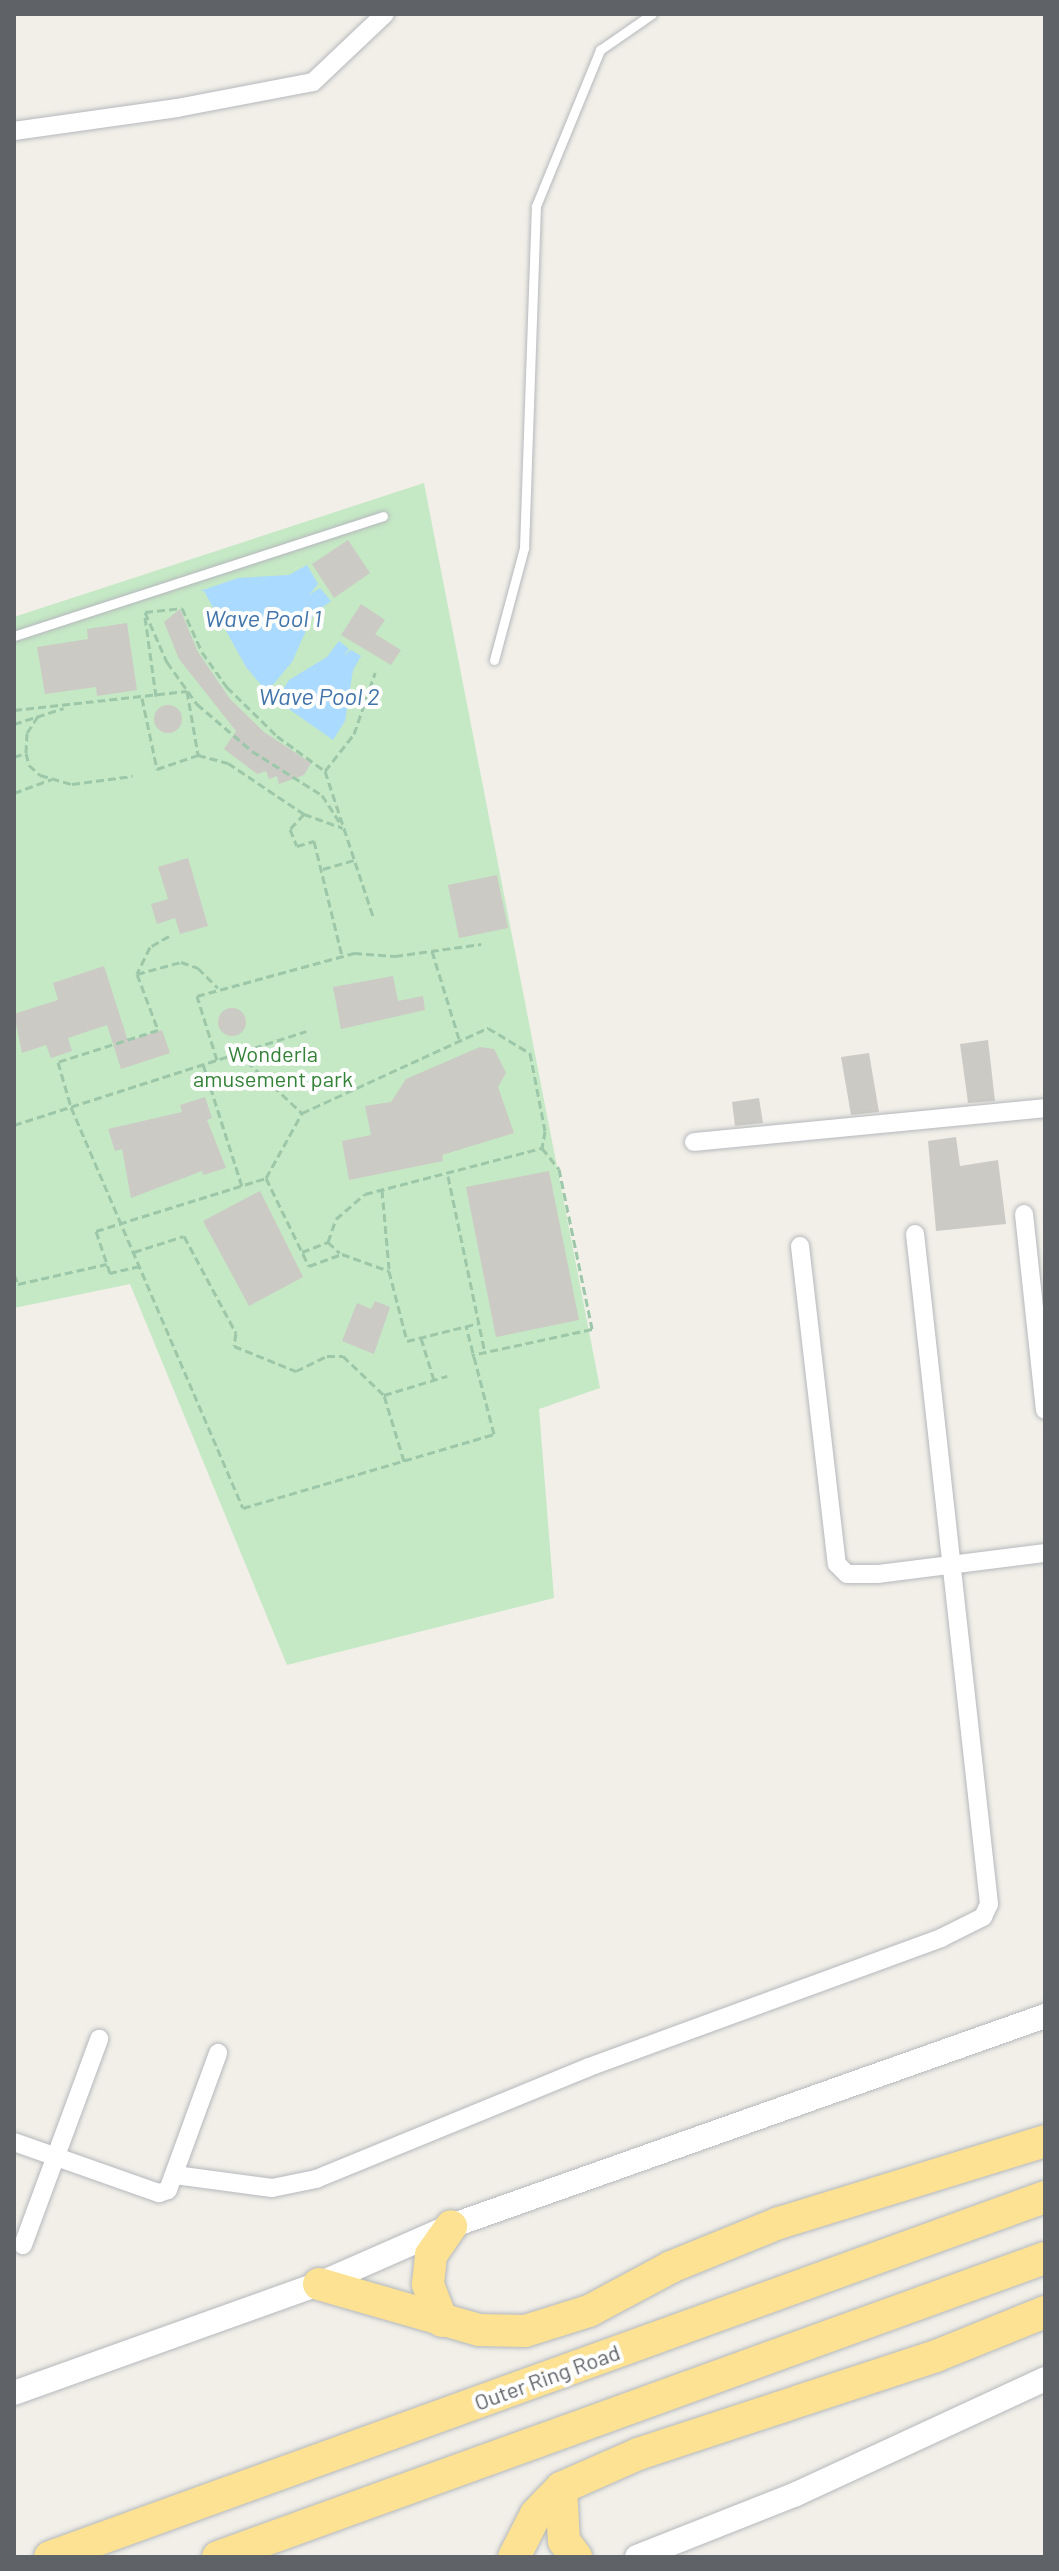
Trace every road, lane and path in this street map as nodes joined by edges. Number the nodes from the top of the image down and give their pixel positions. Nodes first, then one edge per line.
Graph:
1 (385, 14) edge
2 (652, 14) edge
3 (14, 131) edge
4 (383, 516) dead end
5 (145, 612) junction
6 (14, 636) edge
7 (494, 660) dead end
8 (375, 673) dead end
9 (187, 691) junction
10 (156, 696) junction
11 (142, 698) junction
12 (68, 707) junction
13 (14, 710) edge
14 (38, 716) junction
15 (14, 724) edge
16 (26, 753) junction
17 (198, 755) junction
18 (14, 757) edge
19 (325, 771) junction
20 (132, 776) dead end
21 (54, 779) junction
22 (14, 793) edge
23 (304, 814) junction
24 (343, 828) junction
25 (354, 860) junction
26 (321, 870) junction
27 (373, 916) dead end
28 (169, 936) dead end
29 (481, 944) dead end
30 (432, 951) junction
31 (342, 956) junction
32 (137, 974) junction
33 (220, 989) junction
34 (306, 1031) dead end
35 (459, 1039) junction
36 (238, 1053) junction
37 (217, 1060) junction
38 (203, 1064) junction
39 (71, 1107) junction
40 (1045, 1108) edge
41 (302, 1113) junction
42 (14, 1125) edge
43 (694, 1142) dead end
44 (542, 1148) junction
45 (448, 1176) junction
46 (266, 1178) junction
47 (242, 1186) junction
48 (382, 1190) junction
49 (1024, 1214) dead end
50 (121, 1223) junction
51 (915, 1234) dead end
52 (328, 1242) junction
53 (800, 1246) dead end
54 (134, 1252) junction
55 (302, 1252) junction
56 (342, 1254) junction
57 (107, 1264) junction
58 (140, 1266) junction
59 (389, 1271) junction
60 (14, 1274) edge
61 (479, 1323) junction
62 (466, 1326) junction
63 (421, 1338) junction
64 (485, 1353) junction
65 (472, 1355) junction
66 (447, 1376) dead end
67 (434, 1380) junction
68 (384, 1395) junction
69 (1045, 1410) edge
70 (404, 1461) junction
71 (1045, 1553) edge
72 (951, 1565) junction
73 (1045, 2016) edge
74 (99, 2039) dead end
75 (218, 2053) dead end
76 (1045, 2141) edge
77 (14, 2142) edge
78 (56, 2155) junction
79 (175, 2175) junction
80 (1045, 2197) edge
81 (451, 2226) junction
82 (23, 2245) dead end
83 (1045, 2258) edge
84 (319, 2284) junction
85 (1045, 2312) edge
86 (442, 2321) junction
87 (1045, 2379) edge
88 (14, 2393) edge
89 (561, 2488) junction
90 (50, 2557) edge
91 (218, 2557) edge
92 (514, 2557) edge
93 (576, 2557) edge
94 (637, 2557) edge

1 - 3 street
2 - 7 lane
4 - 6 lane
5 - 9 path
5 - 10 path
5 - 19 path
8 - 19 path
9 - 10 path
9 - 17 path
9 - 24 path
10 - 11 path
11 - 12 path
11 - 17 path
12 - 13 path
12 - 14 path
14 - 15 path
14 - 16 path
16 - 18 path
16 - 21 path
17 - 23 path
19 - 24 path
20 - 21 path
21 - 22 path
23 - 24 path
23 - 26 path
24 - 25 path
25 - 26 path
25 - 27 path
26 - 31 path
28 - 32 path
29 - 30 path
30 - 31 path
30 - 35 path
31 - 33 path
32 - 33 path
32 - 39 path
33 - 37 path
34 - 36 path
35 - 41 path
35 - 44 path
36 - 37 path
36 - 41 path
37 - 38 path
38 - 39 path
38 - 47 path
39 - 42 path
39 - 50 path
40 - 43 street
41 - 46 path
44 - 45 path
44 - 64 path
45 - 48 path
45 - 61 path
46 - 47 path
46 - 55 path
47 - 50 path
48 - 52 path
48 - 59 path
49 - 69 street
50 - 54 path
50 - 57 path
51 - 72 street
52 - 55 path
52 - 56 path
53 - 72 street
54 - 58 path
54 - 68 path
55 - 56 path
56 - 59 path
57 - 58 path
57 - 60 path
58 - 70 path
59 - 63 path
61 - 62 path
61 - 64 path
62 - 63 path
62 - 65 path
63 - 67 path
64 - 65 path
65 - 70 path
66 - 67 path
67 - 68 path
68 - 70 path
71 - 72 street
72 - 79 street
73 - 81 main road
74 - 78 street
75 - 79 street
76 - 86 highway
77 - 78 street
78 - 79 street
78 - 82 street
80 - 90 highway, Outer Ring Road
81 - 84 main road
81 - 86 highway
83 - 91 highway
84 - 86 highway
84 - 88 main road
85 - 89 highway
87 - 94 main road
89 - 92 highway
89 - 93 highway

